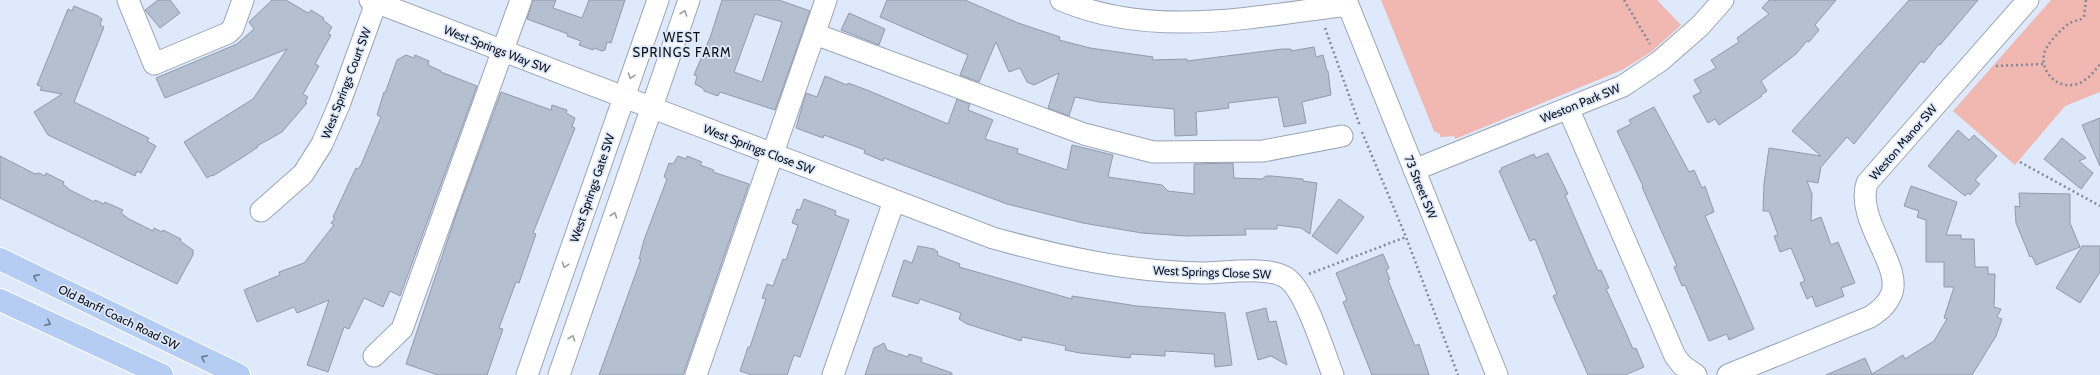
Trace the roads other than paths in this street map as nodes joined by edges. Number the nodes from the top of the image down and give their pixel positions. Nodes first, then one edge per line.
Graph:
1 (128, 0) edge
2 (243, 0) edge
3 (521, 0) edge
4 (658, 0) edge
5 (689, 0) edge
6 (826, 0) edge
7 (1061, 0) edge
8 (1723, 0) edge
9 (2028, 0) edge
10 (373, 1) edge
11 (1346, 2) edge
12 (815, 34) junction
13 (503, 51) junction
14 (624, 98) junction
15 (651, 108) junction
16 (1568, 108) junction
17 (1342, 136) dead end
18 (773, 155) junction
19 (1414, 170) junction
20 (894, 201) junction
21 (261, 211) dead end
22 (0, 259) edge
23 (0, 300) edge
24 (374, 356) dead end
25 (162, 375) edge
26 (239, 375) edge
27 (527, 375) edge
28 (559, 375) edge
29 (696, 375) edge
30 (833, 375) edge
31 (1333, 375) edge
32 (1497, 375) edge
33 (1696, 375) edge
34 (1728, 375) edge

1 - 2 street
3 - 13 street
4 -> 14 street, West Springs Gate SW
15 -> 5 street
6 - 12 street
7 - 11 street
8 - 16 street, Weston Park SW
9 - 34 street, Weston Manor SW
10 - 13 street, West Springs Way SW
10 - 21 street, West Springs Court SW
11 - 19 street, 73 Street SW
12 - 17 street
12 - 18 street
13 - 14 street, West Springs Way SW
13 - 24 street
14 - 15 street, West Springs Close SW
14 -> 27 street, West Springs Gate SW
15 - 18 street, West Springs Close SW
28 -> 15 street
16 - 19 street, Weston Park SW
16 - 33 street
18 - 20 street, West Springs Close SW
18 - 29 street
19 - 32 street, 73 Street SW
20 - 30 street
20 - 31 street, West Springs Close SW
26 -> 22 main road, Old Banff Coach Road SW
23 -> 25 main road

